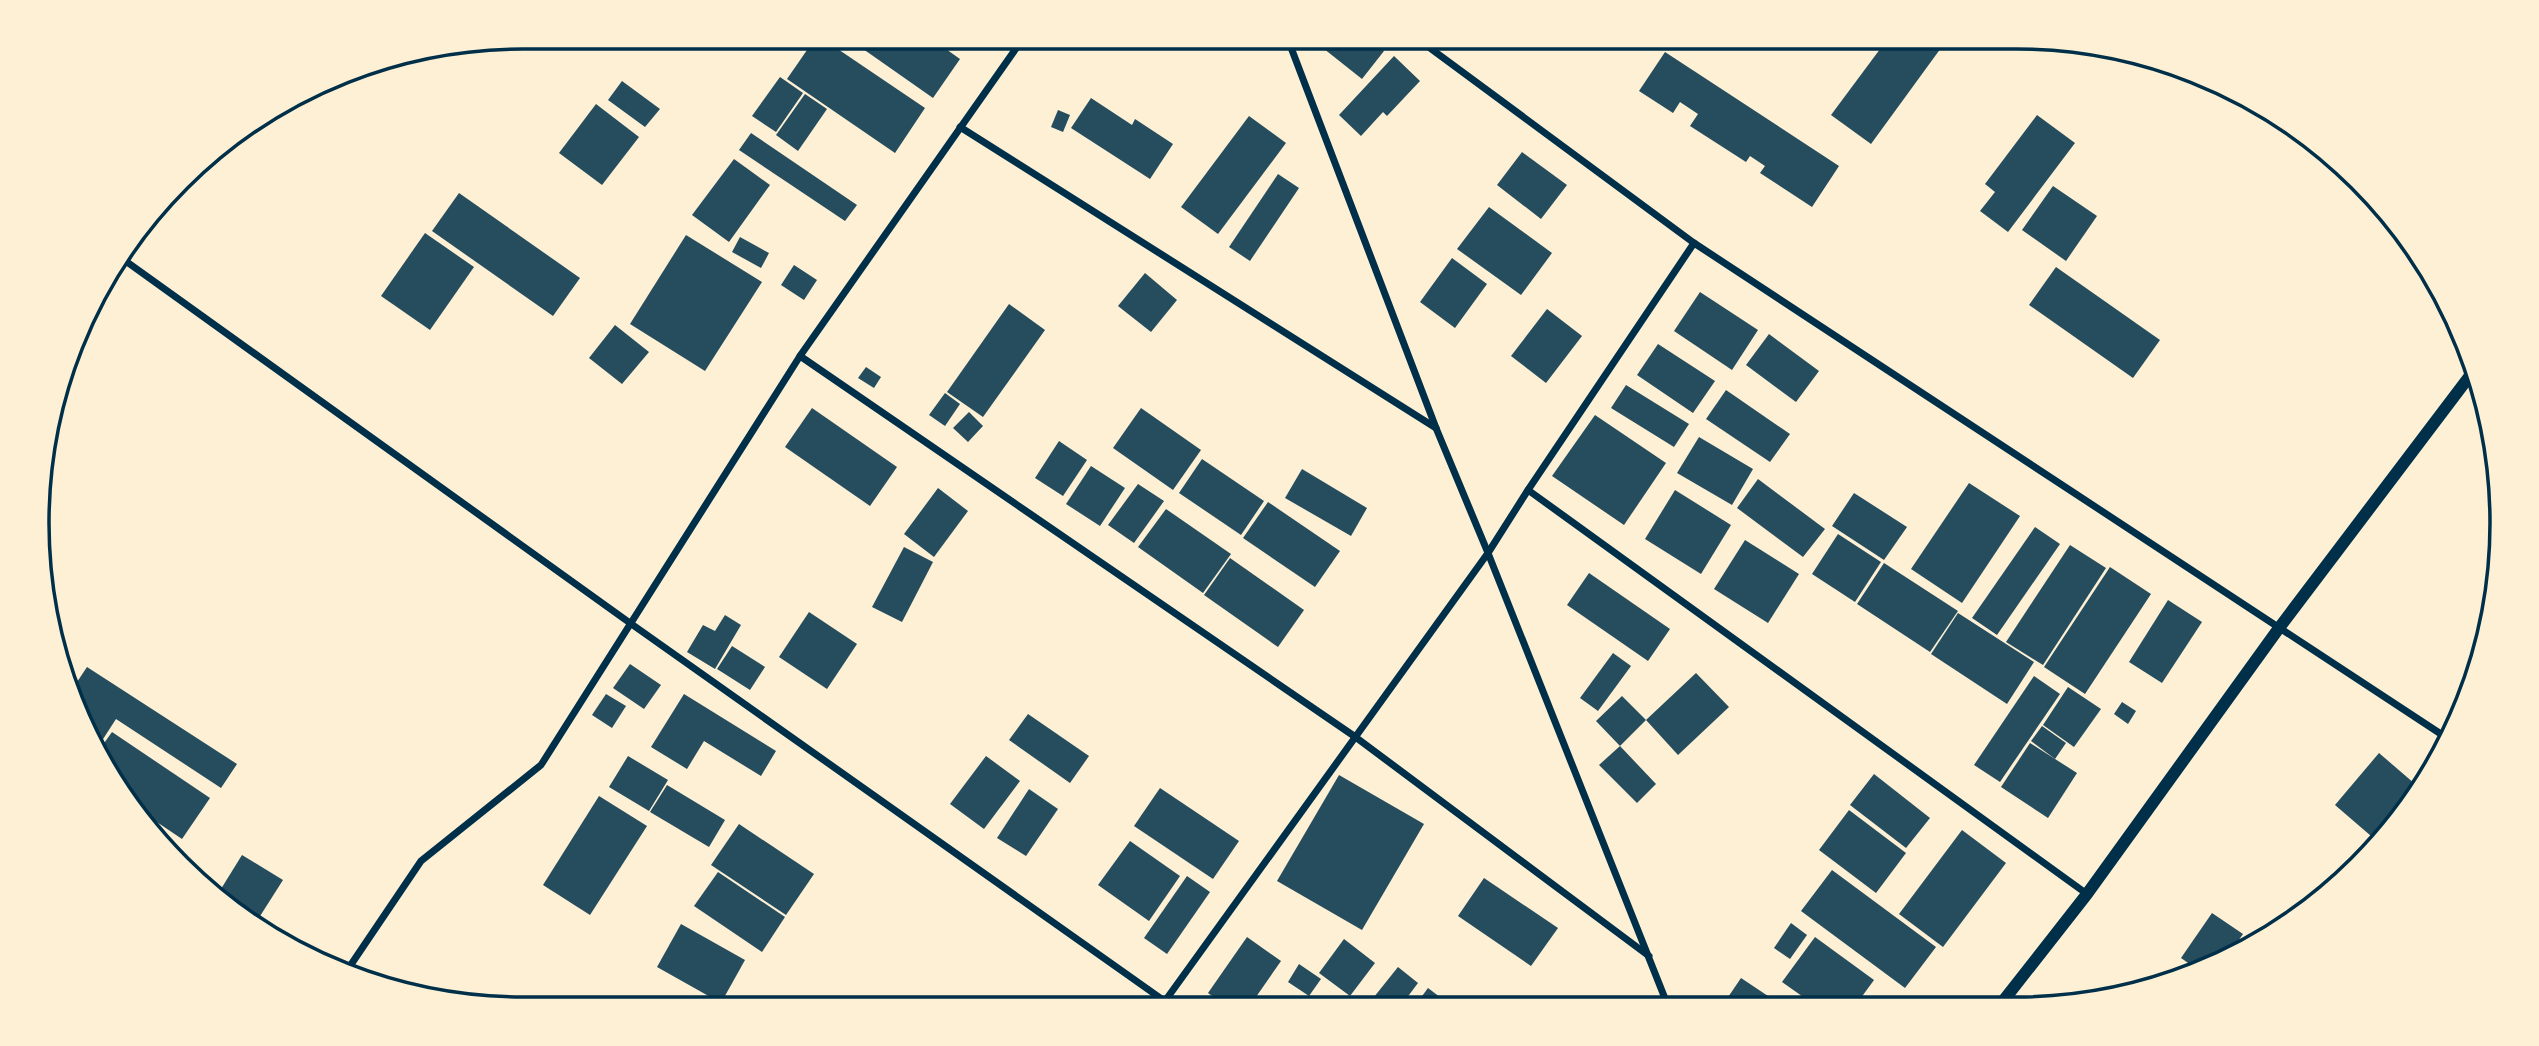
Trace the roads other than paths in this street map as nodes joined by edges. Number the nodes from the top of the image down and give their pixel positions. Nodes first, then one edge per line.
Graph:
1 (1015, 49) edge
2 (1292, 49) edge
3 (1431, 49) edge
4 (960, 127) junction
5 (1694, 243) junction
6 (128, 262) edge
7 (800, 356) junction
8 (2467, 379) edge
9 (1436, 428) junction
10 (1528, 490) junction
11 (1488, 553) junction
12 (630, 623) junction
13 (2279, 628) junction
14 (2441, 733) edge
15 (1354, 736) junction
16 (2087, 894) junction
17 (1649, 956) junction
18 (351, 964) edge
19 (1152, 997) edge
20 (1167, 997) edge
21 (1665, 997) edge
22 (2006, 997) edge

1 - 4 street
2 - 9 street
3 - 5 street
4 - 7 street
4 - 9 street
5 - 10 street
5 - 13 street
6 - 12 street
7 - 12 street
7 - 15 street
8 - 13 street
9 - 11 street
10 - 11 street
10 - 16 street
11 - 15 street
11 - 17 street
12 - 18 street
12 - 19 street
13 - 14 street
13 - 16 street
15 - 17 street
15 - 20 street
16 - 22 street
17 - 21 street

